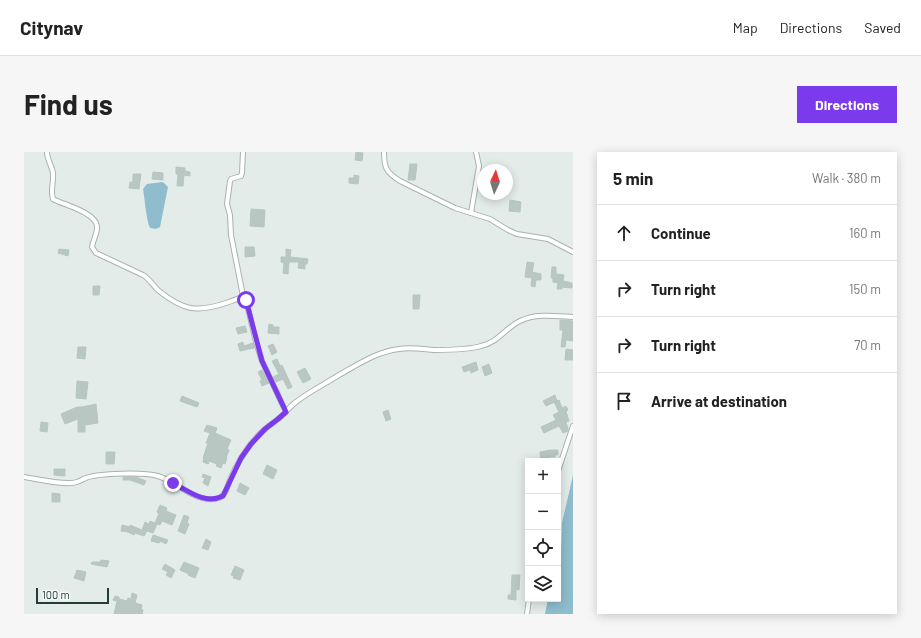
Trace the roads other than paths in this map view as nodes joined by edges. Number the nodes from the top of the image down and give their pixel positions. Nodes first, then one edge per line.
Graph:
1 (47, 152) edge
2 (243, 152) edge
3 (384, 152) edge
4 (476, 152) edge
5 (471, 213) junction
6 (573, 252) edge
7 (243, 296) junction
8 (573, 317) edge
9 (286, 412) junction
10 (573, 426) edge
11 (561, 462) edge
12 (24, 477) edge
13 (529, 602) edge
14 (527, 614) edge

1 - 7 street
2 - 7 street
3 - 5 street
4 - 5 street
5 - 6 street
7 - 9 street
8 - 9 street
9 - 12 street
10 - 11 street
13 - 14 street

